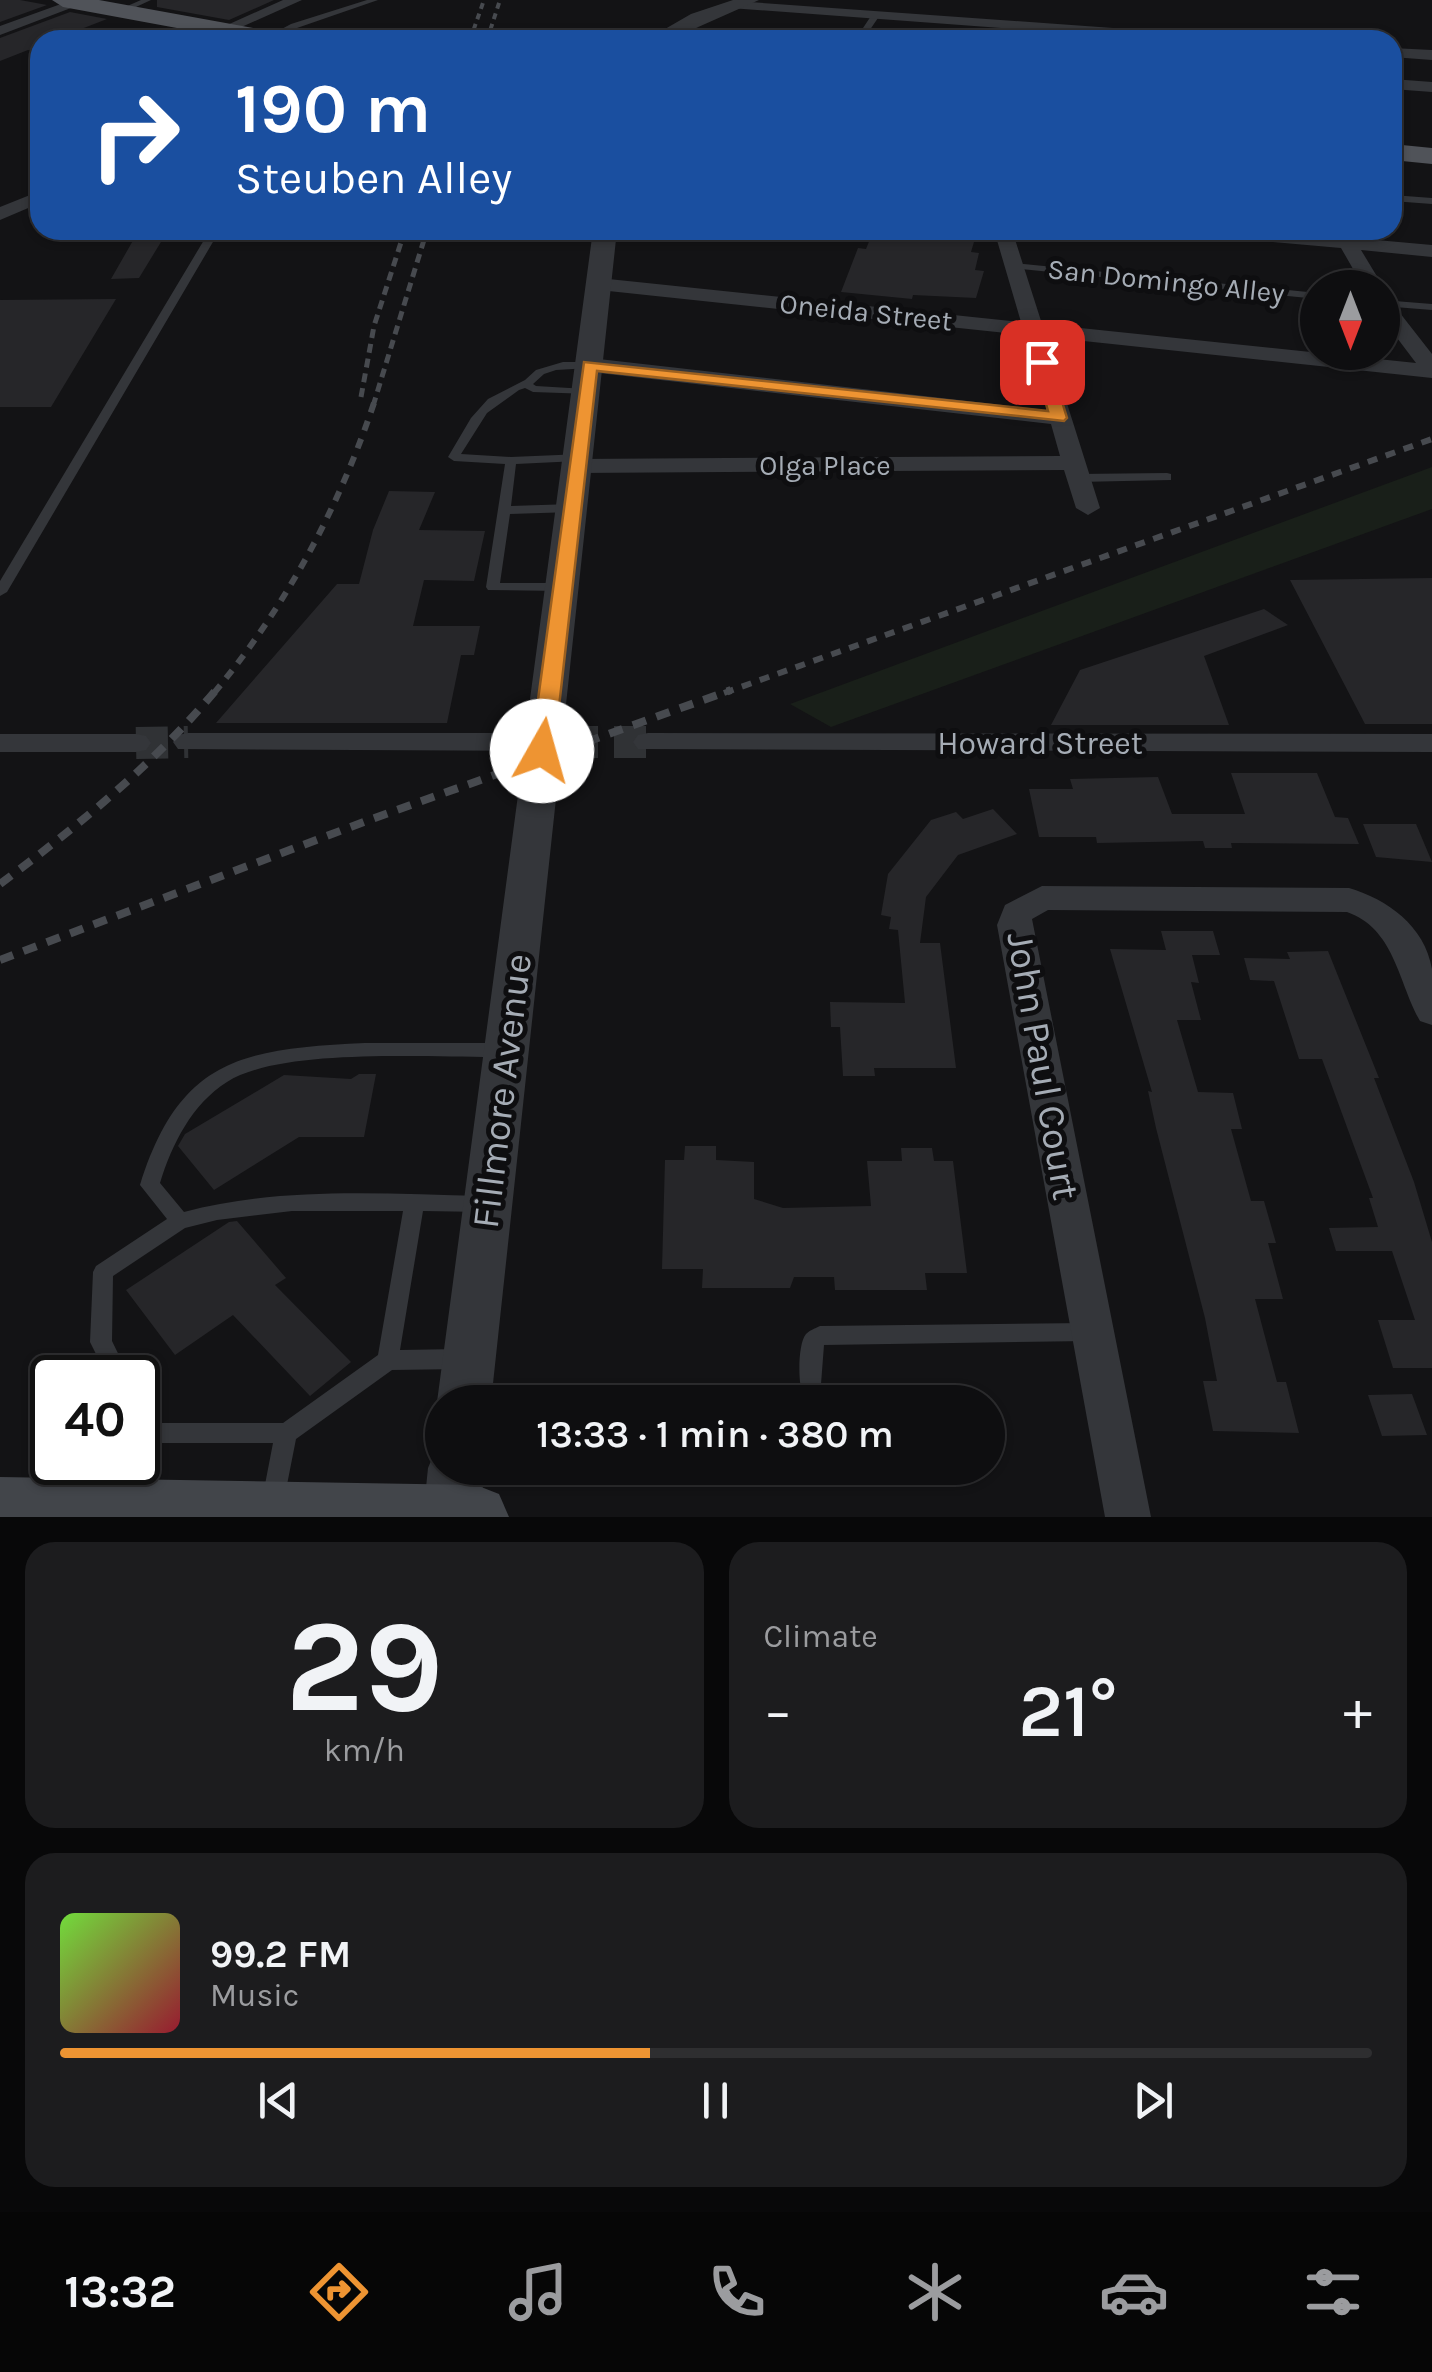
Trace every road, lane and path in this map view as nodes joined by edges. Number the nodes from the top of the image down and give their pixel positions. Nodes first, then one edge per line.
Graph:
1 (148, 0) edge
2 (295, 0) edge
3 (374, 0) edge
4 (70, 1) edge
5 (742, 2) edge
6 (120, 10) junction
7 (876, 15) junction
8 (940, 20) junction
9 (223, 30) joint
10 (288, 30) edge
11 (675, 30) edge
12 (866, 30) edge
13 (943, 30) edge
14 (1076, 30) edge
15 (0, 32) edge
16 (1402, 53) edge
17 (1432, 55) edge
18 (1402, 85) edge
19 (1432, 87) edge
20 (1402, 153) edge
21 (1432, 156) edge
22 (1402, 199) edge
23 (30, 200) edge
24 (1432, 201) edge
25 (0, 214) edge
26 (209, 240) edge
27 (604, 240) edge
28 (1006, 240) edge
29 (1346, 240) edge
30 (1363, 240) edge
31 (1432, 251) edge
32 (1014, 266) junction
33 (1363, 270) edge
34 (599, 284) junction
35 (1300, 294) edge
36 (1400, 304) edge
37 (1432, 307) edge
38 (1400, 327) edge
39 (1033, 329) junction
40 (1432, 370) edge
41 (588, 379) junction
42 (528, 382) junction
43 (1058, 418) junction
44 (510, 461) junction
45 (577, 462) junction
46 (1076, 471) junction
47 (1167, 477) dead end
48 (572, 508) junction
49 (1088, 508) dead end
50 (504, 510) junction
51 (562, 587) junction
52 (0, 592) edge
53 (188, 742) tunnel mouth
54 (648, 742) tunnel mouth
55 (0, 743) edge
56 (136, 743) tunnel mouth
57 (1432, 744) edge
58 (548, 753) junction
59 (1432, 1012) edge
60 (506, 1050) junction
61 (414, 1204) junction
62 (488, 1204) junction
63 (180, 1221) junction
64 (1092, 1332) junction
65 (108, 1355) edge
66 (388, 1360) junction
67 (467, 1381) edge
68 (810, 1384) dead end
69 (160, 1432) edge
70 (286, 1432) junction
71 (455, 1485) edge
72 (109, 1487) edge
73 (0, 1514) edge
74 (271, 1514) junction
75 (452, 1517) edge
76 (476, 1517) edge
77 (1128, 1517) edge

1 - 6 lane
2 - 9 street
3 - 10 lane
4 - 6 main road
4 - 15 street
5 - 7 street
5 - 11 street
6 - 9 main road
7 - 8 street
7 - 12 lane
8 - 13 street
8 - 14 street
16 - 17 street
18 - 19 street
20 - 21 main road
22 - 24 lane
23 - 25 street
26 - 52 lane
27 - 34 street, Fillmore Avenue
28 - 32 street
29 - 33 street
30 - 31 street
32 - 35 lane, San Domingo Alley
32 - 39 street
34 - 39 street, Oneida Street
34 - 41 street, Fillmore Avenue
36 - 37 lane
38 - 40 street
39 - 40 street, Oneida Street
39 - 43 street
41 - 42 lane
41 - 42 lane
41 - 43 street
41 - 45 street, Fillmore Avenue
42 - 44 lane
43 - 46 street
44 - 45 lane
44 - 50 lane
45 - 46 street, Olga Place
45 - 48 street, Fillmore Avenue
46 - 47 lane
46 - 49 street
48 - 50 lane
48 - 51 street, Fillmore Avenue
50 - 51 lane
51 - 58 street, Fillmore Avenue
53 - 58 street
54 - 57 street, Howard Street
55 - 56 street
58 - 60 street, Fillmore Avenue
59 - 64 street, John Paul Court
60 - 62 street, Fillmore Avenue
60 - 63 lane
61 - 62 lane
61 - 63 lane
61 - 66 lane
62 - 67 street, Fillmore Avenue
63 - 65 lane
64 - 68 lane
64 - 77 street, John Paul Court
66 - 67 lane
66 - 70 lane
69 - 70 lane
70 - 74 lane
71 - 75 street
72 - 73 main road
72 - 74 main road
74 - 75 main road
75 - 76 main road

